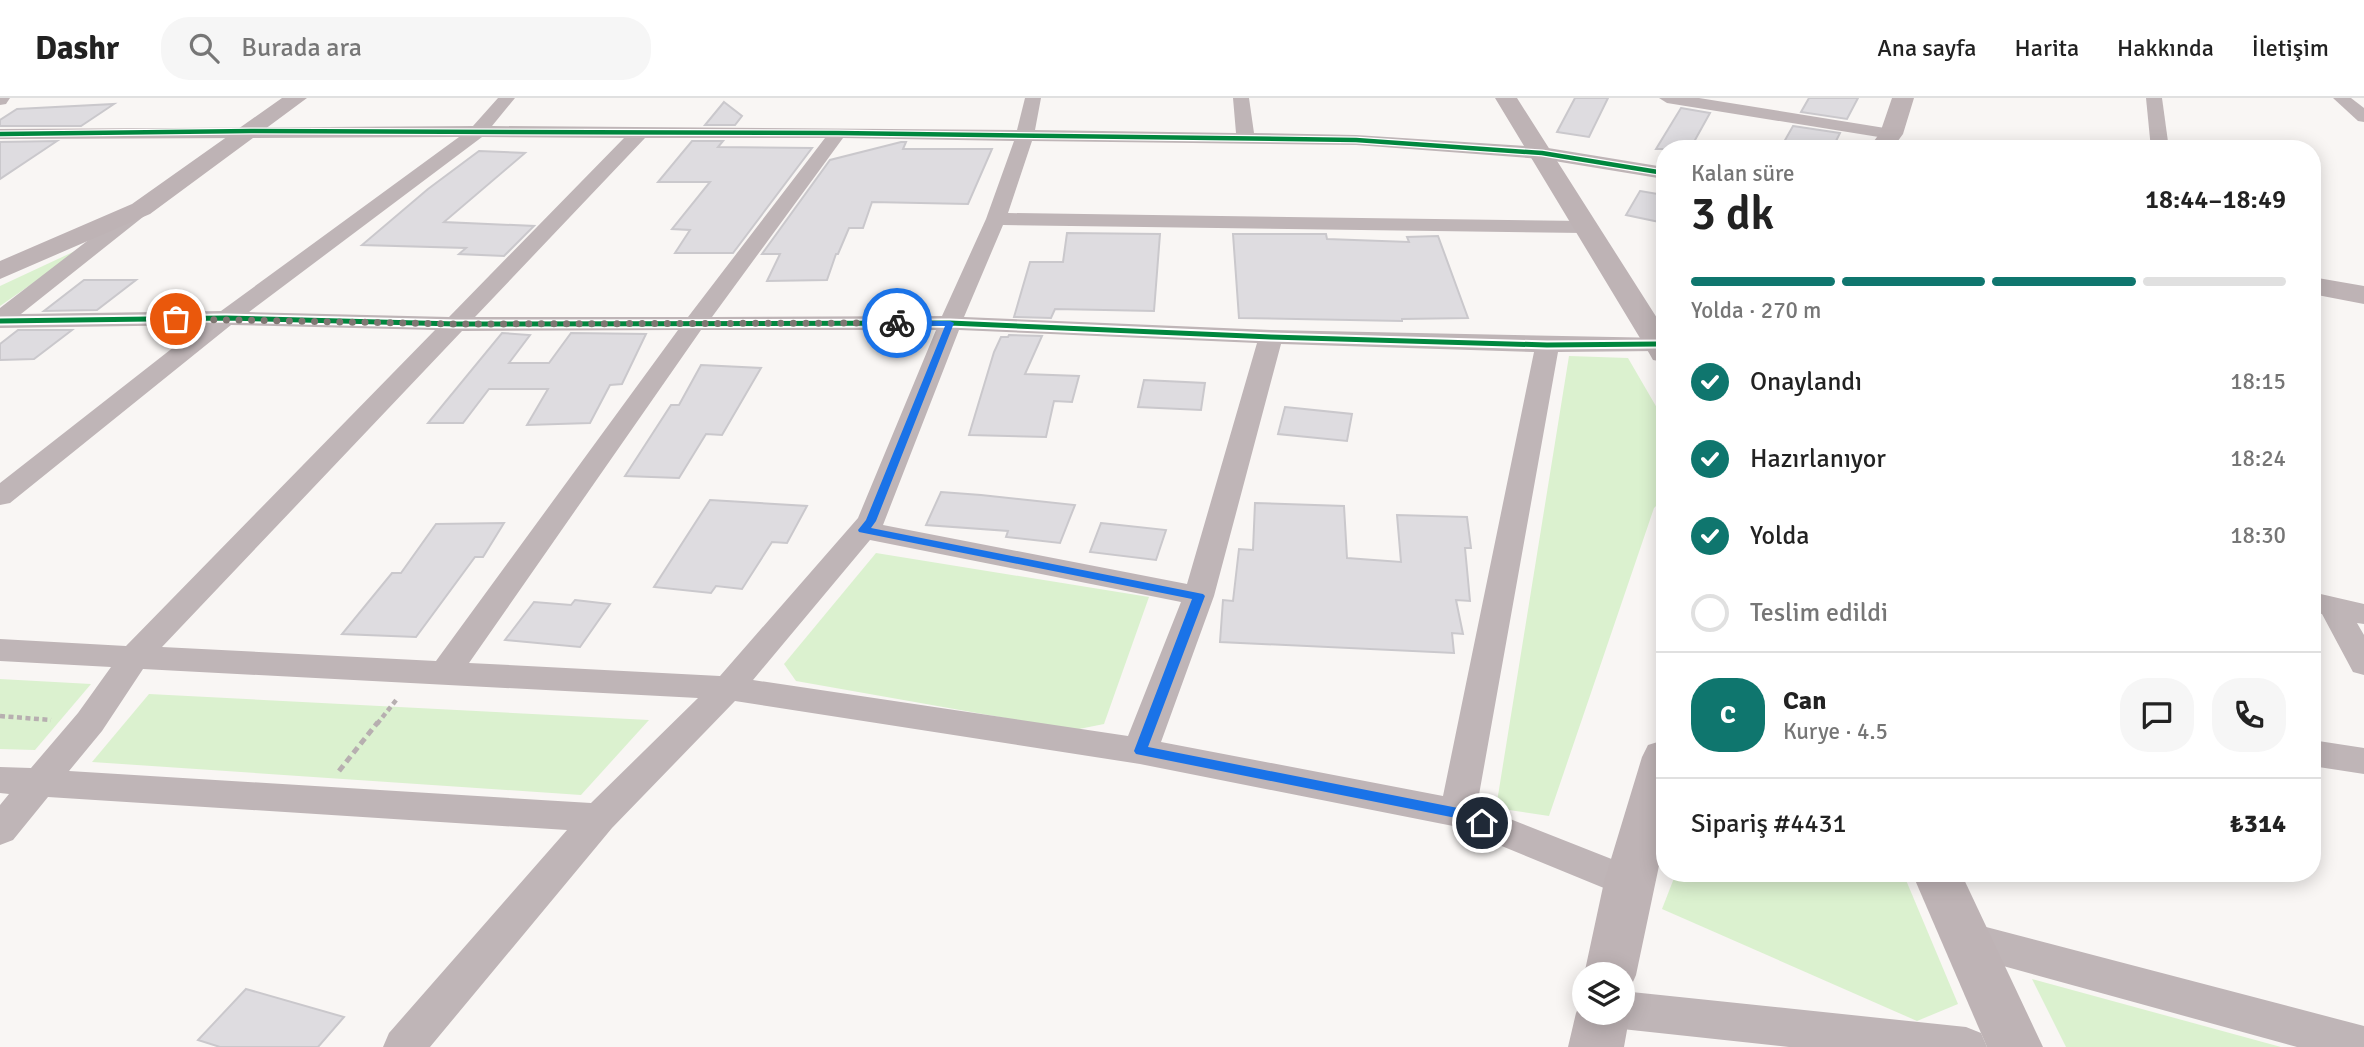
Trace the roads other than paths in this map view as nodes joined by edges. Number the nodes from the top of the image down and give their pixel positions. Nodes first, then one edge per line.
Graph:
1 (296, 98) edge
2 (507, 98) edge
3 (1034, 98) edge
4 (1241, 98) edge
5 (1506, 98) edge
6 (1667, 98) edge
7 (1903, 98) edge
8 (2154, 98) edge
9 (2341, 98) edge
10 (2364, 117) edge
11 (251, 131) junction
12 (479, 131) junction
13 (640, 132) junction
14 (838, 133) junction
15 (0, 134) edge
16 (1024, 135) junction
17 (1246, 138) junction
18 (1880, 140) edge
19 (1885, 140) edge
20 (2159, 140) edge
21 (1542, 153) junction
22 (1656, 172) edge
23 (141, 209) junction
24 (996, 219) junction
25 (1584, 227) junction
26 (0, 271) edge
27 (2321, 288) edge
28 (2364, 295) edge
29 (226, 318) junction
30 (0, 320) edge
31 (695, 323) junction
32 (950, 323) junction
33 (456, 324) junction
34 (1272, 337) junction
35 (1656, 341) edge
36 (1547, 345) junction
37 (1656, 349) edge
38 (0, 497) edge
39 (863, 530) junction
40 (1199, 596) junction
41 (2323, 605) edge
42 (2364, 614) edge
43 (0, 650) edge
44 (135, 656) junction
45 (2364, 664) edge
46 (432, 673) junction
47 (727, 688) junction
48 (1140, 751) junction
49 (2321, 754) edge
50 (2364, 761) edge
51 (0, 779) edge
52 (42, 781) junction
53 (1656, 786) edge
54 (1458, 813) junction
55 (599, 818) junction
56 (0, 830) edge
57 (1629, 882) junction
58 (1940, 882) edge
59 (1967, 939) junction
60 (1613, 962) edge
61 (1635, 1011) edge
62 (1600, 1025) edge
63 (2364, 1046) edge
64 (404, 1047) edge
65 (1596, 1047) edge
66 (1966, 1047) edge
67 (2015, 1047) edge

1 - 11 street
2 - 12 street
3 - 16 street
4 - 17 street
5 - 21 street
6 - 18 street
7 - 19 street
8 - 20 street
9 - 10 street
11 - 12 street
11 - 15 street
11 - 23 street
12 - 13 street
12 - 29 street
13 - 14 street
13 - 33 street
14 - 16 street
14 - 31 street
16 - 17 street
16 - 24 street
17 - 21 street
21 - 22 street
21 - 25 street
23 - 26 street
23 - 30 street
24 - 25 street
24 - 32 street
25 - 35 street
27 - 28 street
29 - 30 street
29 - 33 street
29 - 38 street
31 - 32 street
31 - 33 street
31 - 46 street
32 - 34 street
32 - 39 street
33 - 44 street
34 - 36 street
34 - 40 street
36 - 37 street
36 - 54 street
39 - 40 street
39 - 47 street
40 - 48 street
41 - 42 street
41 - 45 street
43 - 44 street
44 - 46 street
44 - 52 street
46 - 47 street
47 - 48 street
47 - 55 street
48 - 54 street
49 - 50 street
51 - 52 street
52 - 55 street
52 - 56 street
53 - 57 street
54 - 57 street
55 - 64 street
57 - 60 street
58 - 59 street
59 - 63 street
59 - 67 street
61 - 66 street
62 - 65 street

